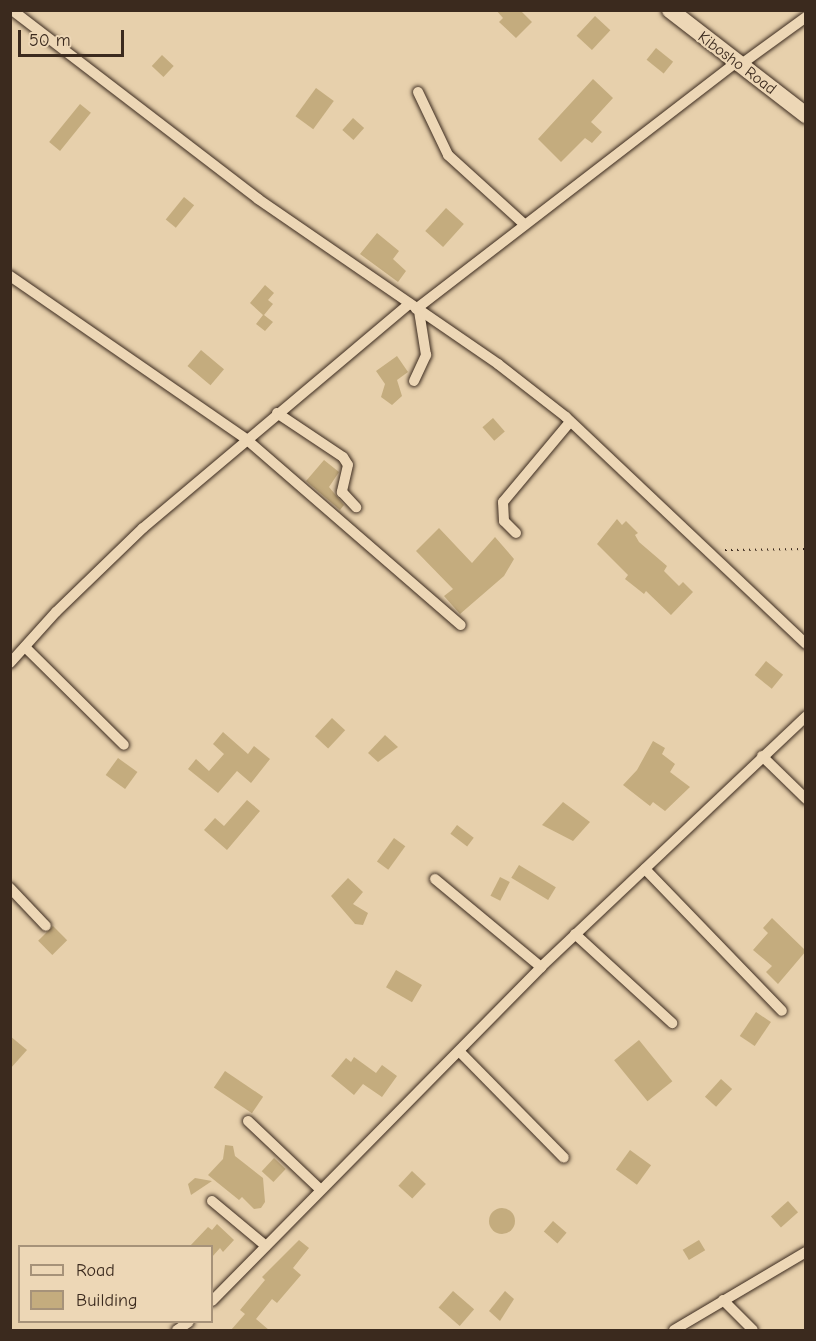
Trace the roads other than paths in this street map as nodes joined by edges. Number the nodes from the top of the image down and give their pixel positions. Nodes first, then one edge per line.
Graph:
1 (12, 10) edge
2 (670, 10) edge
3 (806, 17) edge
4 (739, 64) junction
5 (418, 92) dead end
6 (806, 115) edge
7 (524, 225) junction
8 (10, 276) edge
9 (415, 308) junction
10 (414, 381) dead end
11 (277, 413) junction
12 (570, 422) junction
13 (246, 439) junction
14 (356, 507) dead end
15 (516, 533) dead end
16 (461, 625) dead end
17 (806, 644) edge
18 (25, 647) junction
19 (10, 663) edge
20 (806, 716) edge
21 (124, 745) dead end
22 (762, 756) junction
23 (806, 799) edge
24 (645, 869) junction
25 (435, 879) dead end
26 (10, 888) edge
27 (46, 926) dead end
28 (575, 934) junction
29 (541, 967) junction
30 (782, 1011) dead end
31 (672, 1023) dead end
32 (460, 1052) junction
33 (248, 1121) dead end
34 (564, 1158) dead end
35 (320, 1189) junction
36 (212, 1201) dead end
37 (266, 1246) junction
38 (806, 1252) edge
39 (213, 1300) edge
40 (723, 1300) junction
41 (674, 1330) edge
42 (753, 1330) edge

1 - 9 street
2 - 4 street, Kibosho Road
3 - 4 street
4 - 6 street, Kibosho Road
4 - 7 street
5 - 7 street
7 - 9 street
8 - 13 street
9 - 10 street
9 - 11 street
9 - 12 street
11 - 13 street
11 - 14 street
12 - 15 street
12 - 17 street
13 - 16 street
13 - 18 street
18 - 19 street
18 - 21 street
20 - 22 street
22 - 23 street
22 - 24 street
24 - 28 street
24 - 30 street
25 - 29 street
26 - 27 street
28 - 29 street
28 - 31 street
29 - 32 street
32 - 34 street
32 - 35 street
33 - 35 street
35 - 37 street
36 - 37 street
37 - 39 street
38 - 40 street
40 - 41 street
40 - 42 street

